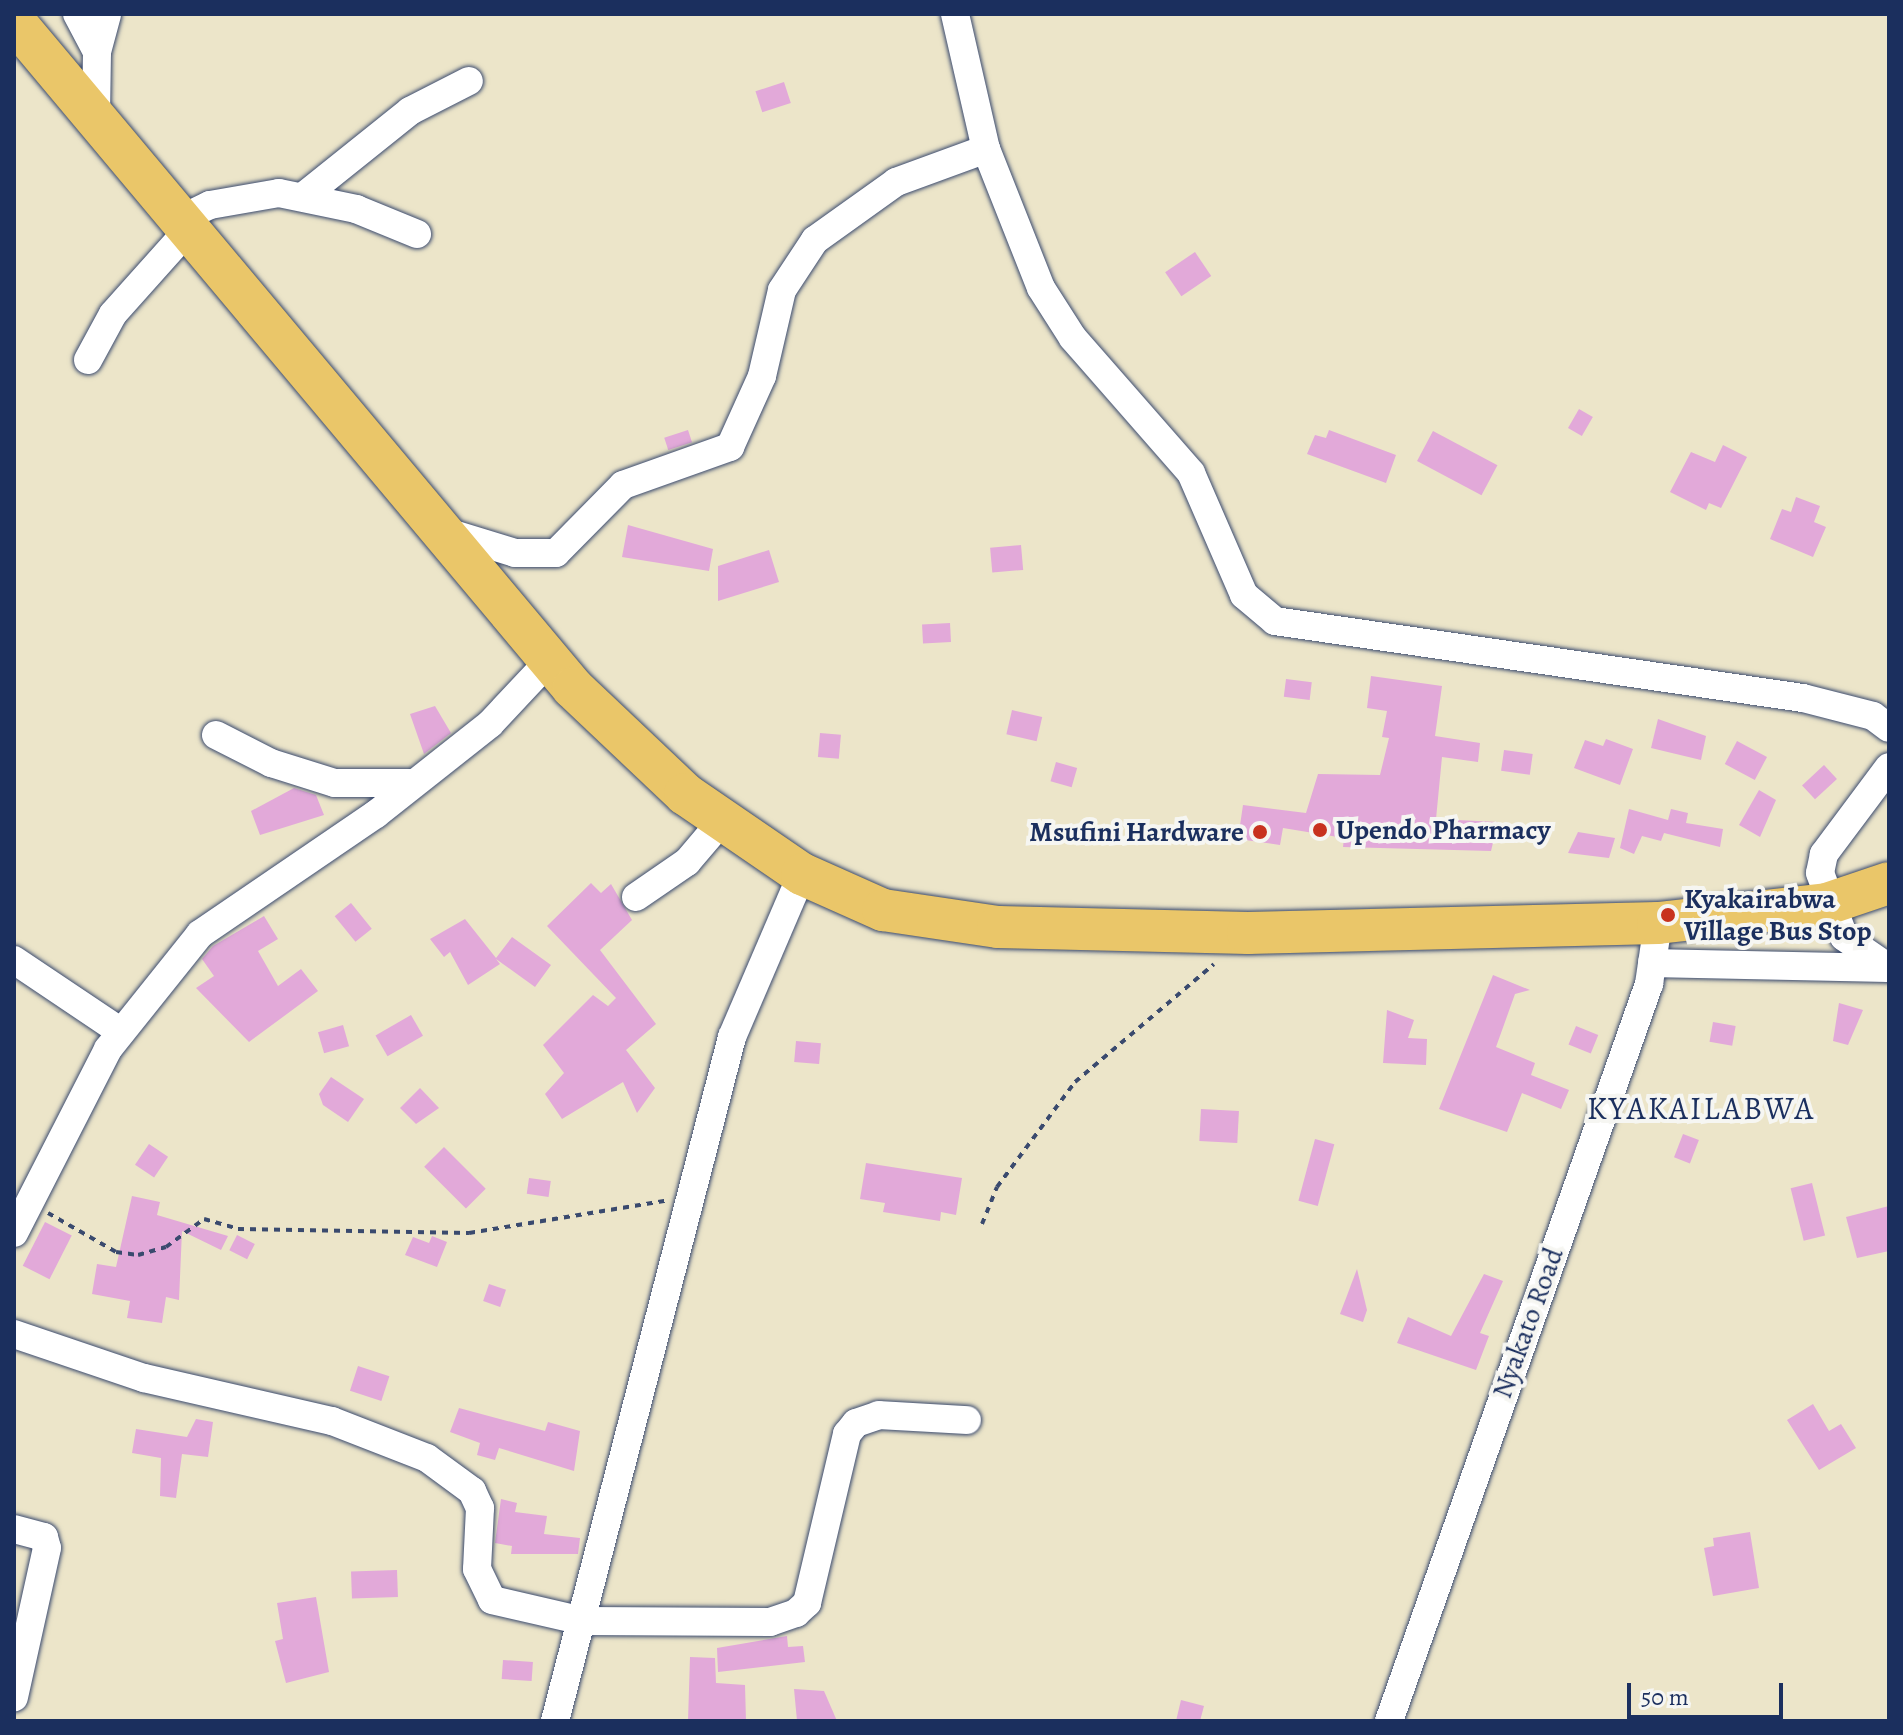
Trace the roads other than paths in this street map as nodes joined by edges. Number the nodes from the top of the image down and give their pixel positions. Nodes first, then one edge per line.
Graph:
1 (77, 14) edge
2 (107, 14) edge
3 (955, 14) edge
4 (14, 21) edge
5 (97, 52) junction
6 (469, 81) dead end
7 (96, 119) junction
8 (986, 149) junction
9 (304, 196) junction
10 (184, 225) junction
11 (417, 234) dead end
12 (88, 360) dead end
13 (447, 532) junction
14 (549, 661) junction
15 (1889, 728) edge
16 (216, 735) dead end
17 (1889, 767) edge
18 (413, 783) junction
19 (721, 822) junction
20 (802, 874) junction
21 (1889, 883) edge
22 (636, 897) dead end
23 (1827, 904) junction
24 (1655, 943) junction
25 (14, 960) edge
26 (1888, 968) edge
27 (121, 1032) junction
28 (14, 1233) edge
29 (14, 1334) edge
30 (967, 1420) dead end
31 (14, 1529) edge
32 (583, 1621) junction
33 (14, 1697) edge
34 (555, 1721) edge
35 (1389, 1721) edge

1 - 5 street
2 - 5 street
3 - 8 street
4 - 7 highway
5 - 7 street
6 - 9 street
7 - 10 highway
8 - 13 street
8 - 15 street
9 - 10 street
9 - 11 street
10 - 12 street
10 - 13 highway
13 - 14 highway
14 - 18 street
14 - 19 highway
16 - 18 street
17 - 23 street
18 - 27 street
19 - 20 highway
19 - 22 street
20 - 24 highway
20 - 32 street
21 - 23 highway
23 - 24 highway
23 - 26 street
24 - 26 street
24 - 35 street, Nyakato Road
25 - 27 street
27 - 28 street
29 - 32 street
30 - 32 street
31 - 33 street
32 - 34 street

